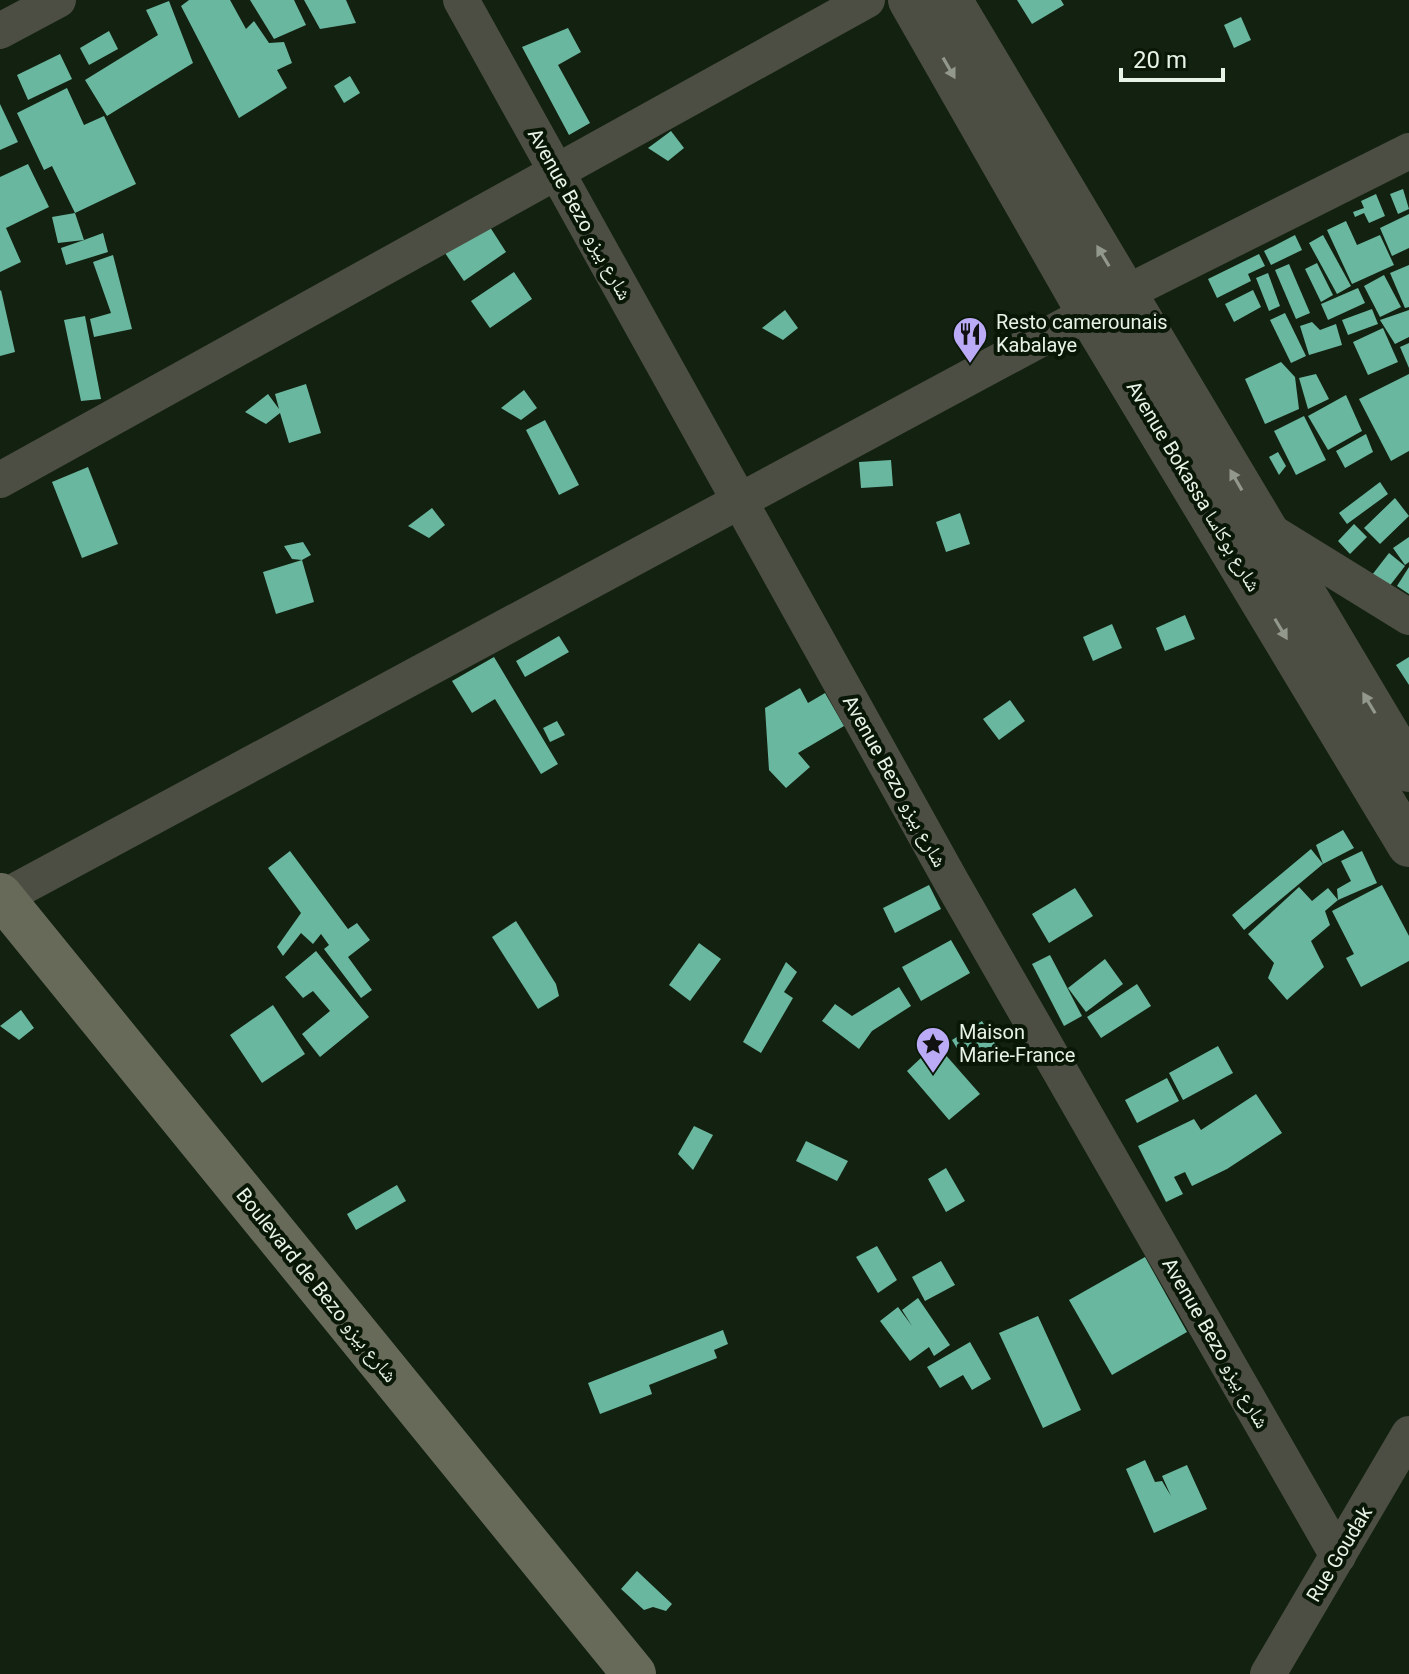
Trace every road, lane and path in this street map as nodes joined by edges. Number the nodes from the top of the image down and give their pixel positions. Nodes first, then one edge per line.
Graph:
1 (58, 0) edge
2 (461, 0) edge
3 (867, 0) edge
4 (910, 0) edge
5 (950, 0) edge
6 (0, 31) edge
7 (1409, 151) edge
8 (557, 172) junction
9 (1108, 304) junction
10 (0, 480) edge
11 (739, 502) junction
12 (1263, 527) junction
13 (1409, 617) edge
14 (1409, 770) edge
15 (1409, 845) edge
16 (1, 897) edge
17 (1409, 1434) edge
18 (1338, 1556) junction
19 (634, 1674) edge
20 (1268, 1674) edge

1 - 6 street
2 - 8 street, Avenue Bezo شارع بيزو
3 - 8 street
4 -> 9 street, Avenue Bokassa شارع بوكاسا
9 -> 5 street, Avenue Bokassa شارع بوكاسا
7 - 9 street
8 - 10 street
8 - 11 street, Avenue Bezo شارع بيزو
9 - 11 street
12 -> 9 street, Avenue Bokassa شارع بوكاسا
9 -> 15 street, Avenue Bokassa شارع بوكاسا
11 - 16 street
11 - 18 street, Avenue Bezo شارع بيزو
12 - 13 street
14 -> 12 street, Avenue Bokassa شارع بوكاسا
16 - 19 main road, Boulevard de Bezo شارع بيزو
17 - 18 street, Rue Goudak
18 - 20 street, Rue Goudak

